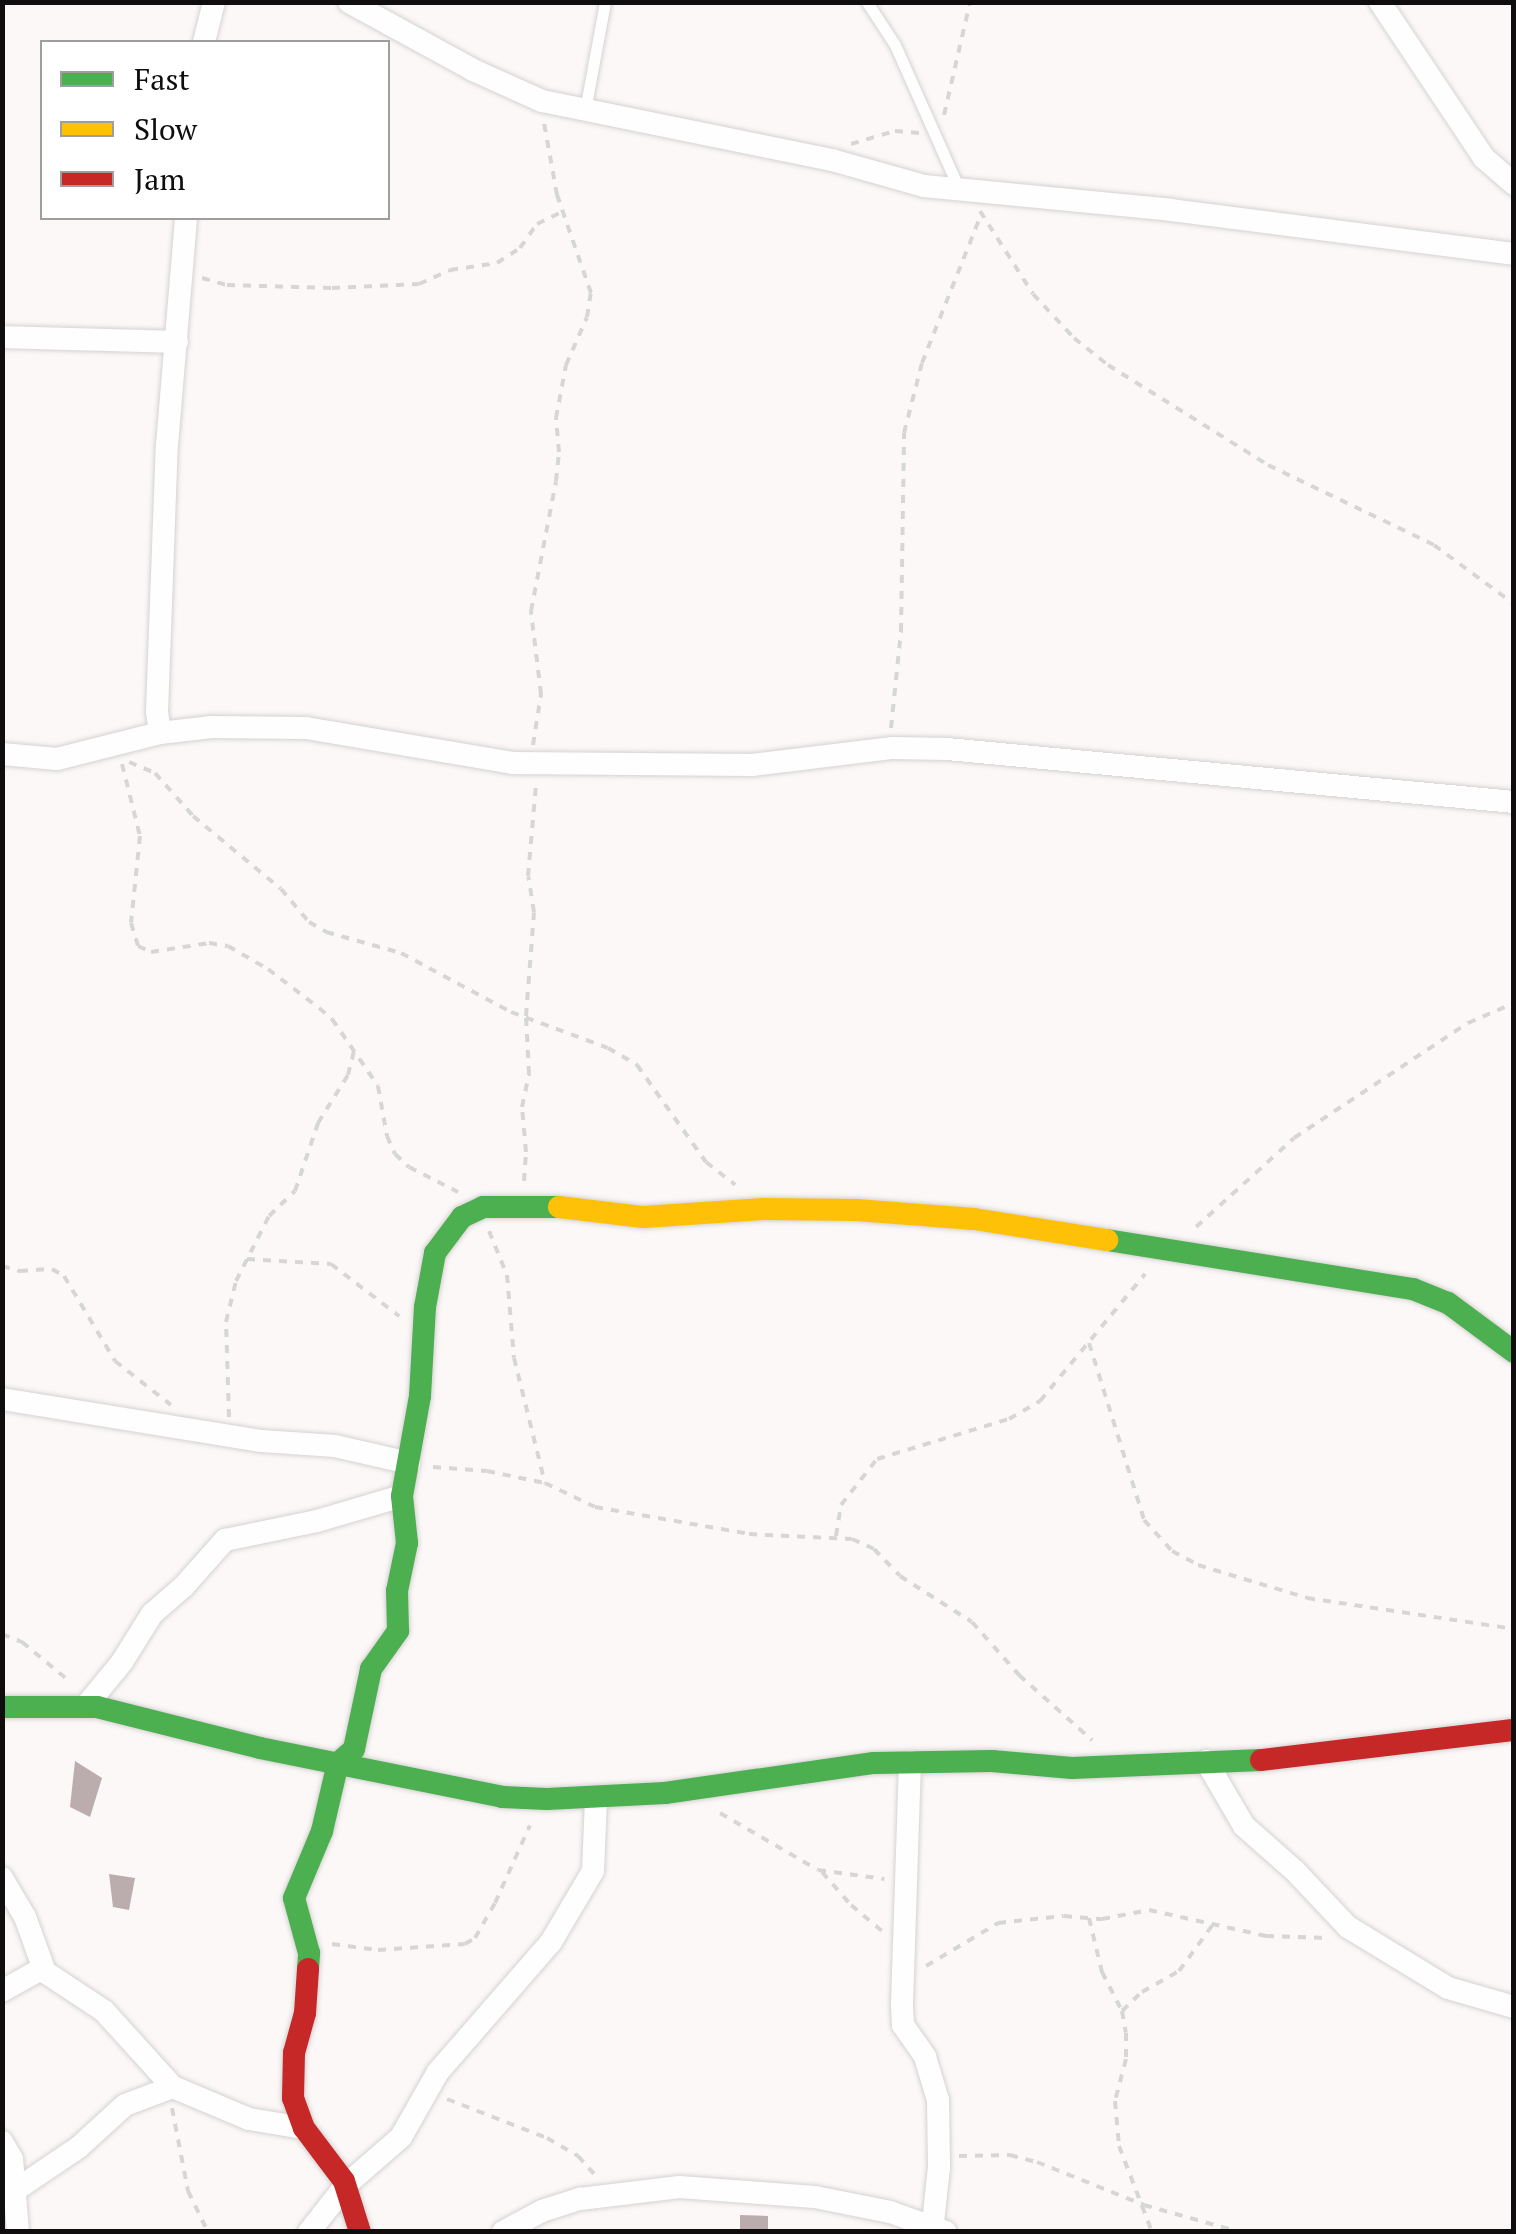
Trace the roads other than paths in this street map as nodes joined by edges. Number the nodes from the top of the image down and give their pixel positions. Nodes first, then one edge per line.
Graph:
1 (214, 2) edge
2 (349, 2) edge
3 (605, 2) edge
4 (866, 2) edge
5 (1380, 2) edge
6 (204, 40) edge
7 (585, 110) junction
8 (1514, 184) edge
9 (966, 192) junction
10 (186, 220) edge
11 (1514, 254) edge
12 (2, 337) edge
13 (178, 342) junction
14 (160, 733) junction
15 (2, 754) edge
16 (1514, 802) edge
17 (1514, 1352) edge
18 (2, 1398) edge
19 (408, 1463) junction
20 (402, 1496) junction
21 (89, 1703) junction
22 (2, 1707) edge
23 (1514, 1730) edge
24 (1206, 1761) junction
25 (910, 1762) junction
26 (338, 1763) junction
27 (596, 1798) junction
28 (2, 1878) edge
29 (43, 1968) junction
30 (2, 1991) edge
31 (1514, 2007) edge
32 (173, 2086) junction
33 (304, 2128) junction
34 (2, 2142) edge
35 (346, 2185) junction
36 (14, 2191) junction
37 (937, 2230) edge
38 (18, 2232) edge
39 (309, 2232) edge
40 (360, 2232) edge
41 (503, 2232) edge

1 - 6 street
2 - 7 street
3 - 7 lane
4 - 9 lane
5 - 8 street
7 - 9 street
9 - 11 street
10 - 13 street
12 - 13 street
13 - 14 street
14 - 15 street
14 - 16 street
17 - 19 street
18 - 19 street
19 - 20 street
20 - 21 street
20 - 26 street
21 - 22 street
21 - 26 street
23 - 24 street
24 - 25 street
24 - 31 street
25 - 27 street
25 - 37 street
26 - 27 street
26 - 33 street
27 - 35 street
28 - 29 street
29 - 30 street
29 - 32 street
32 - 33 street
32 - 36 street
33 - 35 street
34 - 36 street
35 - 39 street
35 - 40 street
36 - 38 street
37 - 41 street

